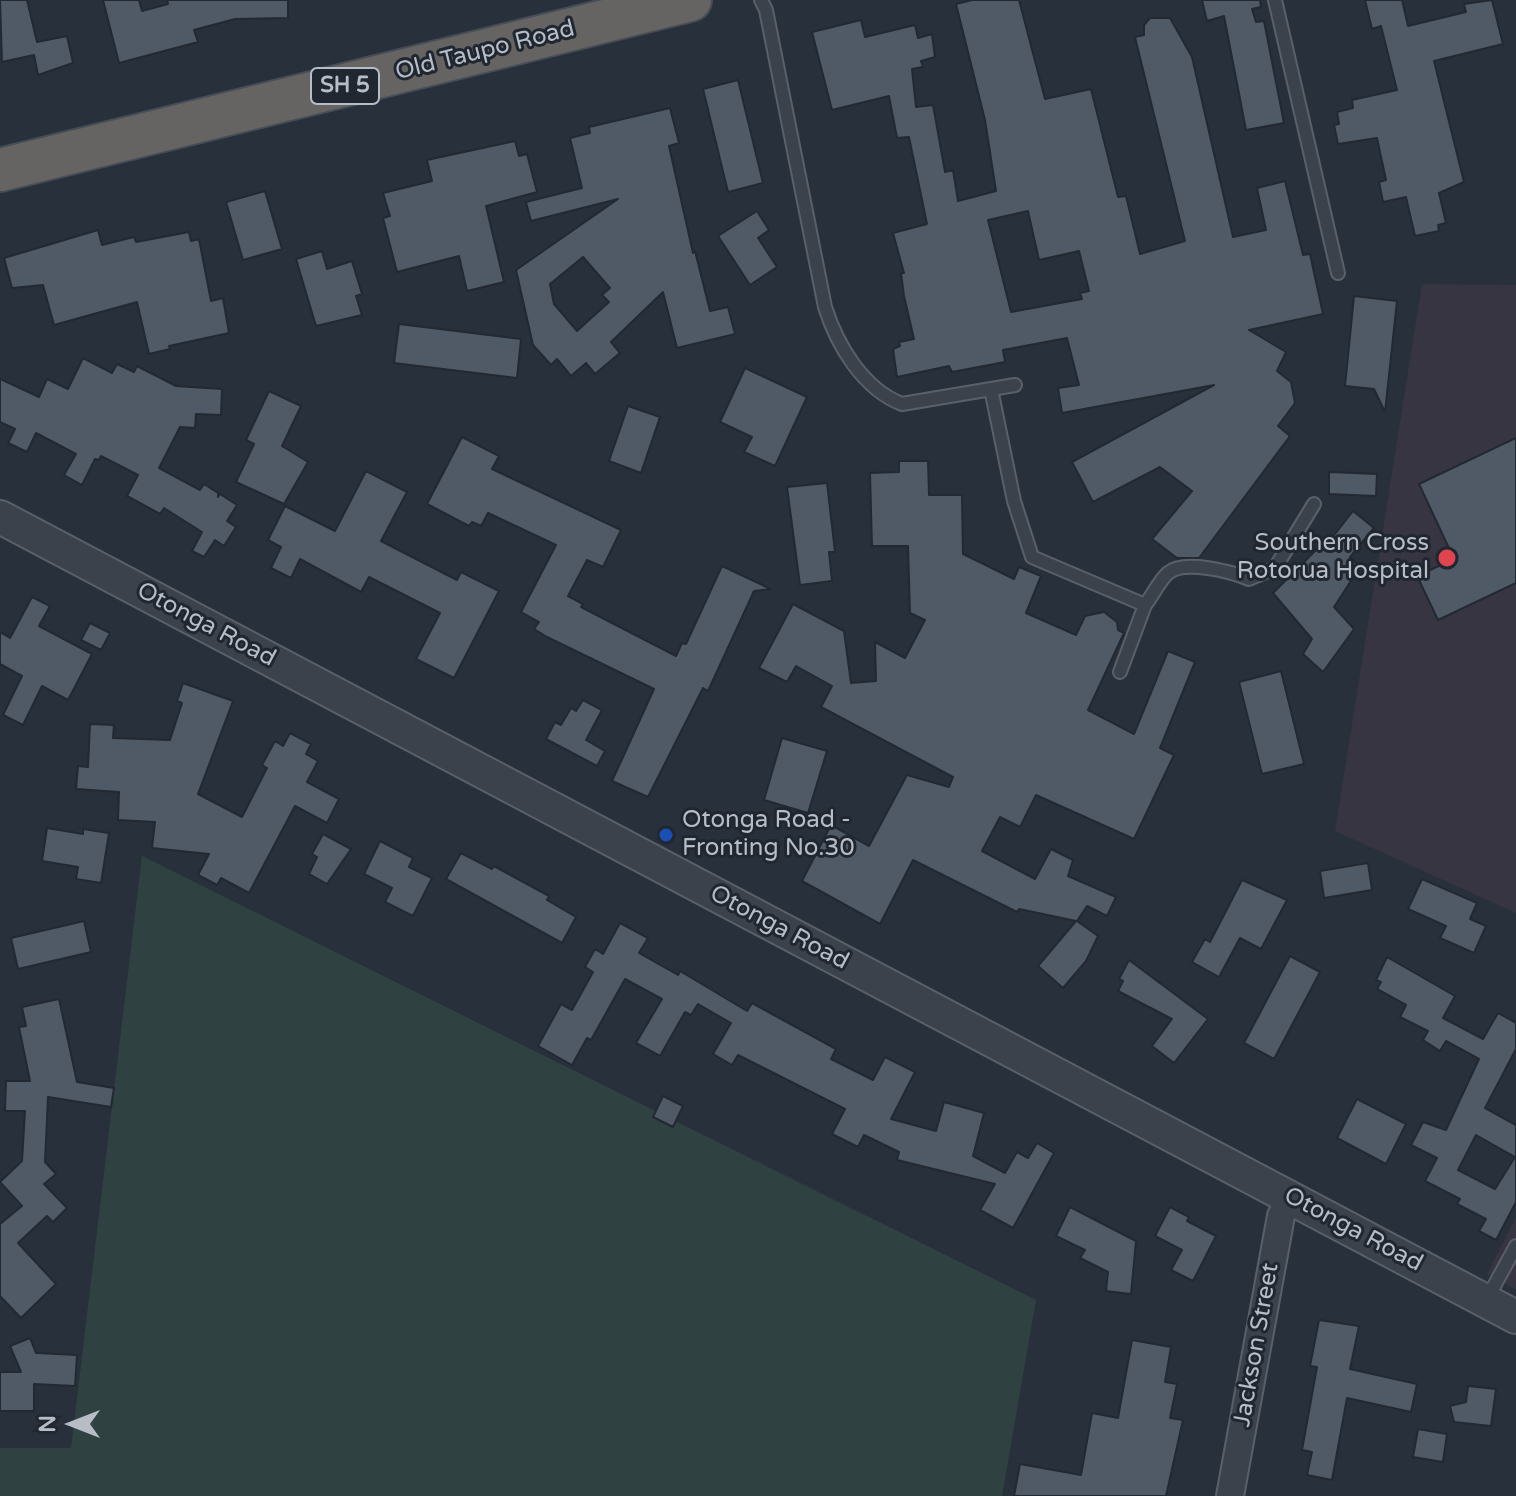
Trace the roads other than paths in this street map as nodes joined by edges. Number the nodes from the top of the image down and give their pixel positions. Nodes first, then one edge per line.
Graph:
1 (690, 0) edge
2 (761, 0) edge
3 (1275, 0) edge
4 (0, 170) edge
5 (1338, 273) dead end
6 (1015, 385) dead end
7 (991, 389) junction
8 (1314, 504) dead end
9 (0, 517) edge
10 (1145, 605) junction
11 (1120, 672) dead end
12 (1290, 1197) junction
13 (1516, 1246) edge
14 (1487, 1301) junction
15 (1516, 1317) edge
16 (1230, 1496) edge

1 - 4 highway, Old Taupo Road / SH 5
2 - 7 lane
3 - 5 lane
6 - 7 lane
7 - 10 lane
8 - 10 lane
9 - 12 street, Otonga Road
10 - 11 lane
12 - 14 street, Otonga Road
12 - 16 street, Jackson Street
13 - 14 lane
14 - 15 street, Otonga Road

